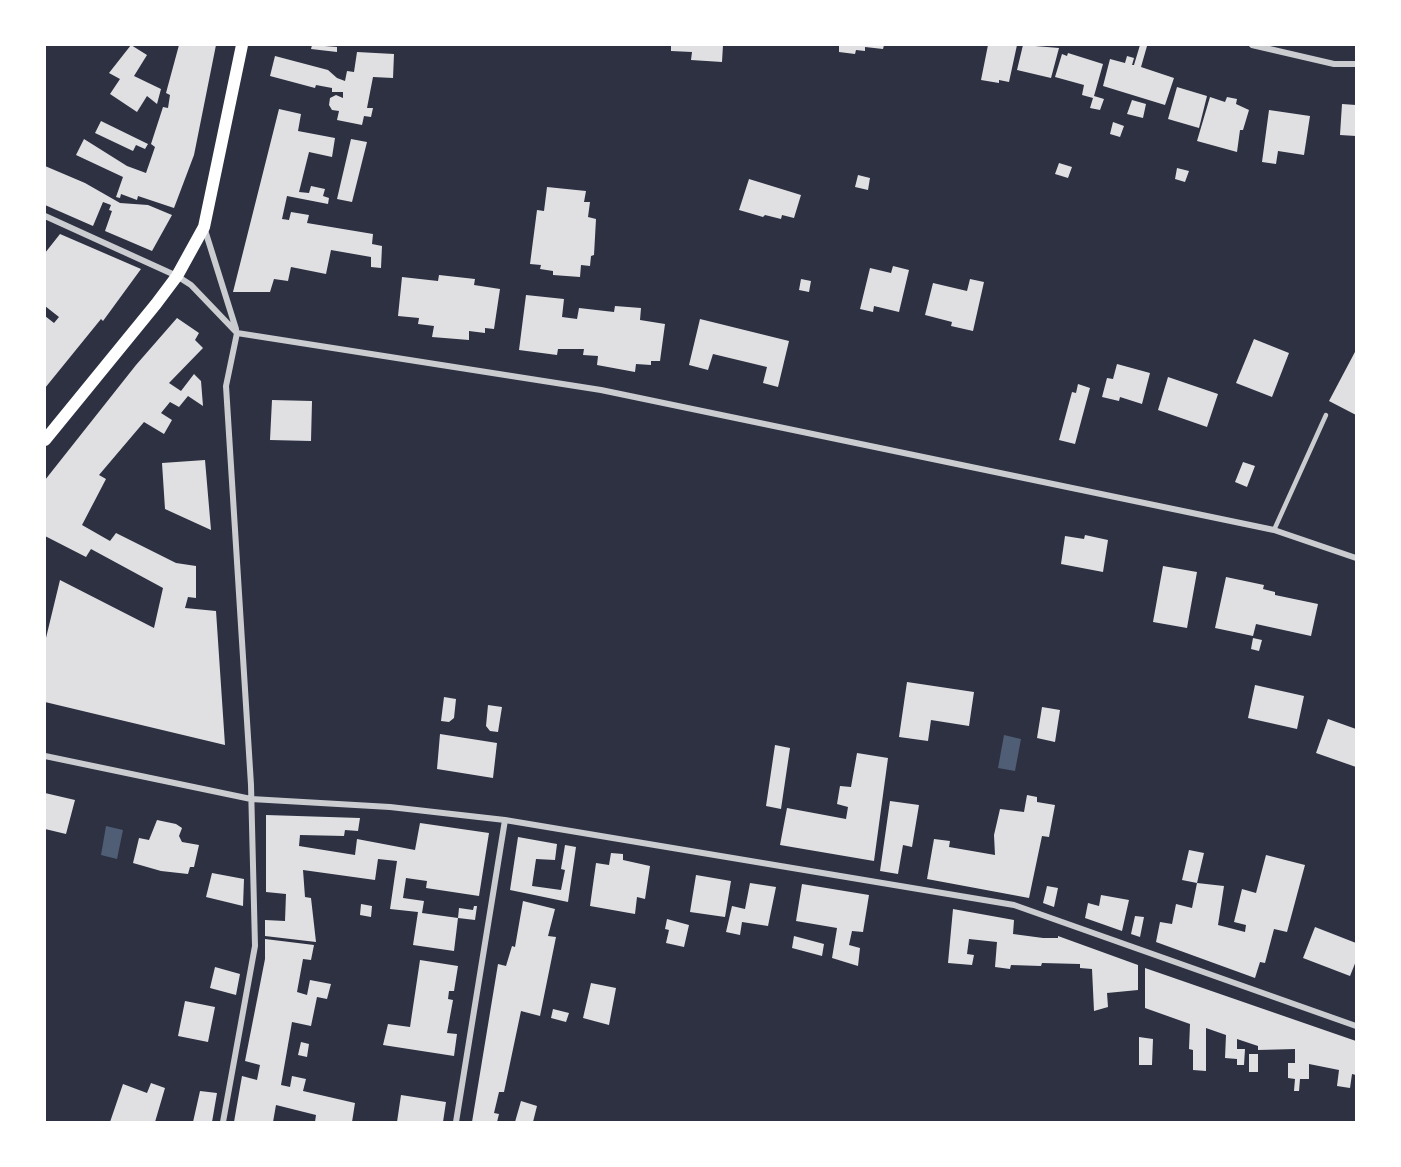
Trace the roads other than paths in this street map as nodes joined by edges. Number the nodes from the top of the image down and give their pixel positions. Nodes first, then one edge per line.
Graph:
1 (242, 45) edge
2 (1252, 45) edge
3 (1356, 64) edge
4 (45, 216) edge
5 (204, 227) junction
6 (177, 276) junction
7 (237, 333) junction
8 (1326, 415) dead end
9 (45, 440) edge
10 (1274, 531) junction
11 (1356, 558) edge
12 (45, 756) edge
13 (251, 799) junction
14 (505, 820) junction
15 (1356, 1026) edge
16 (223, 1122) edge
17 (456, 1122) edge

1 - 5 main road
2 - 3 street
4 - 6 street
5 - 6 main road
5 - 7 street
6 - 7 street
6 - 9 main road
7 - 10 street
7 - 13 street
8 - 10 lane
10 - 11 street
12 - 13 street
13 - 14 street
13 - 16 street
14 - 15 street
14 - 17 street

